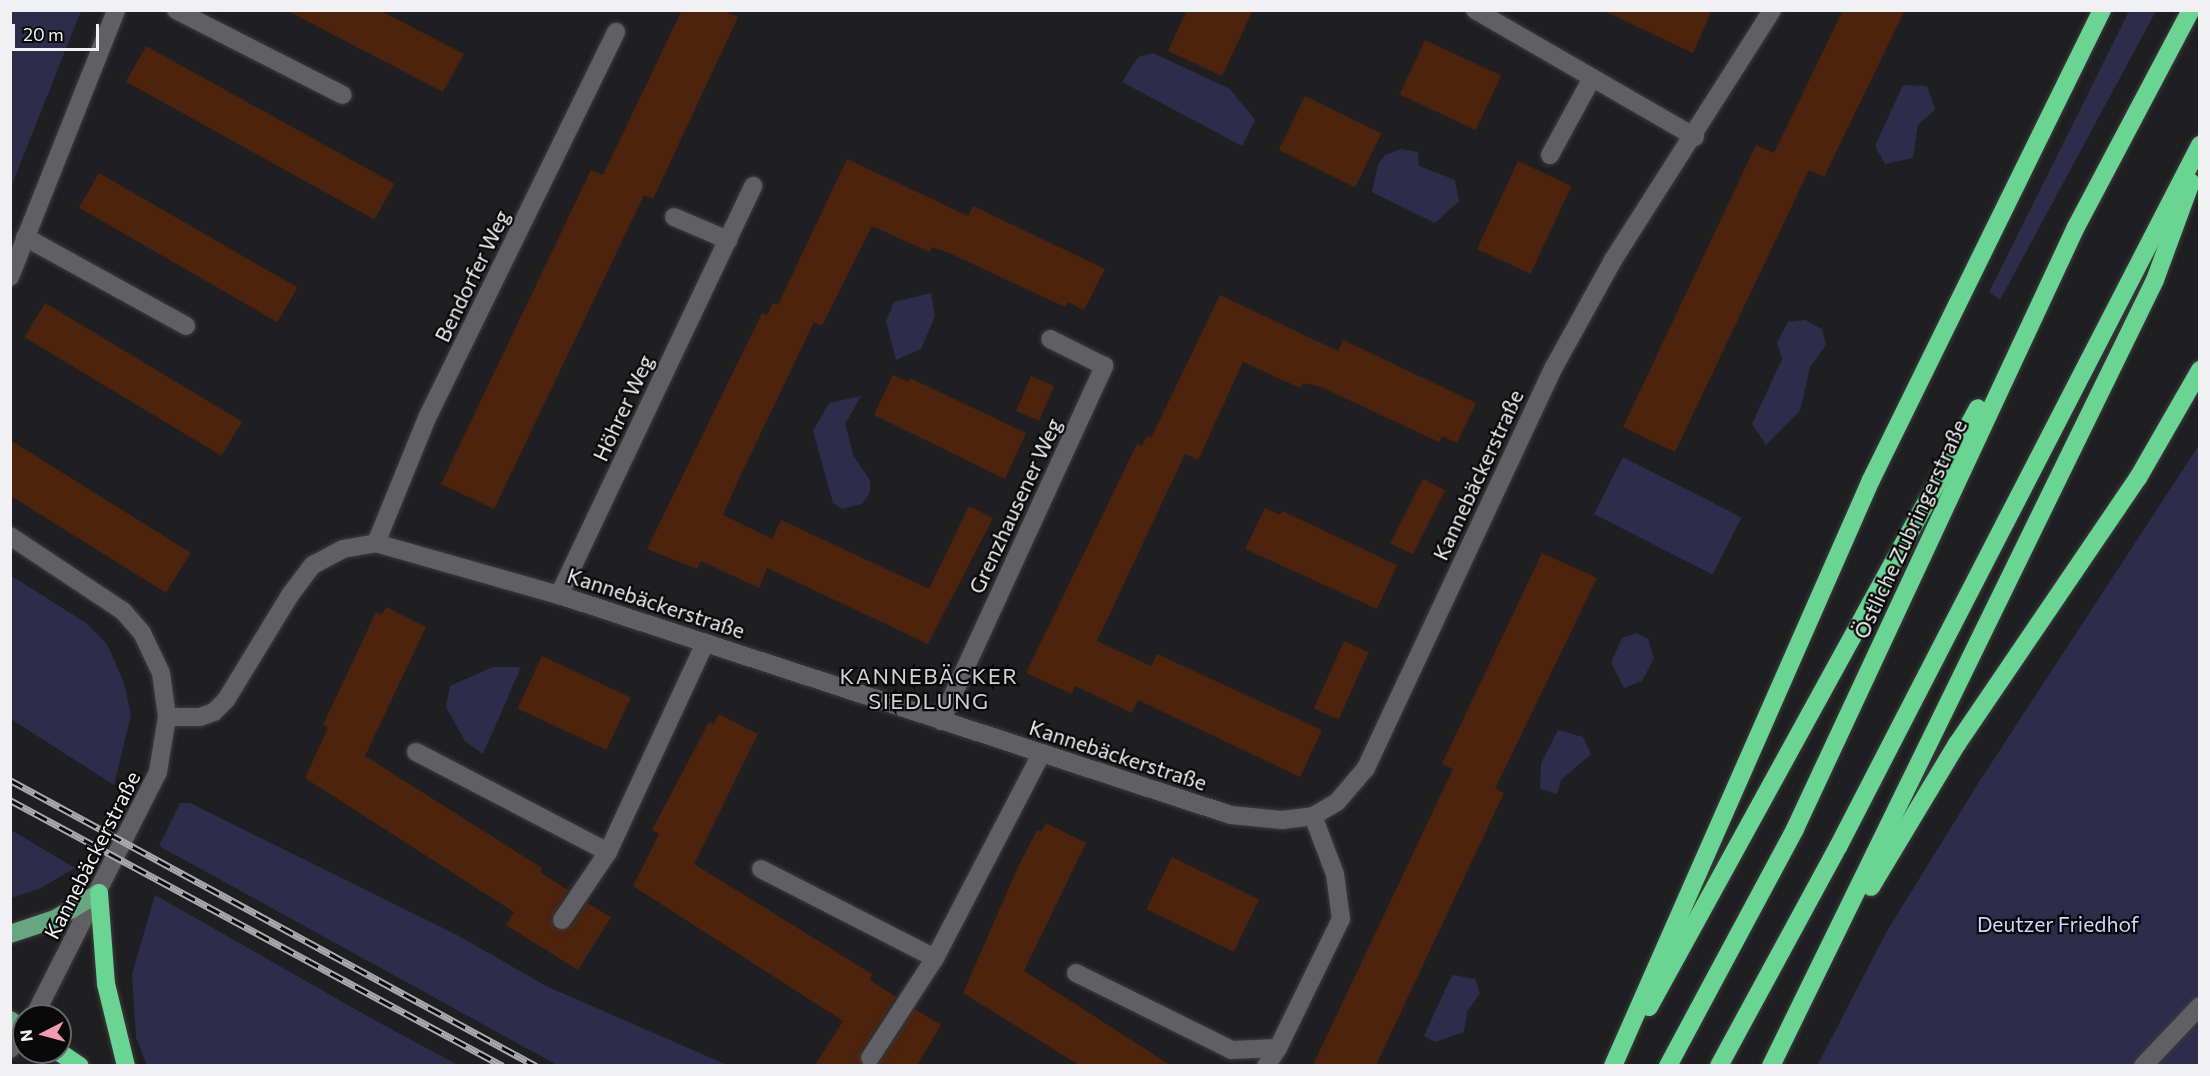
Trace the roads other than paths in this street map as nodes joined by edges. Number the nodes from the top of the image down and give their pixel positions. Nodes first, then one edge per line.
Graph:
1 (116, 10) edge
2 (176, 10) edge
3 (1474, 10) edge
4 (1772, 10) edge
5 (2102, 10) edge
6 (2191, 10) edge
7 (616, 32) dead end
8 (1592, 78) junction
9 (343, 95) dead end
10 (1695, 137) junction
11 (2199, 145) edge
12 (1550, 155) dead end
13 (2199, 161) edge
14 (753, 186) dead end
15 (674, 217) dead end
16 (2076, 227) junction
17 (25, 237) junction
18 (728, 240) junction
19 (10, 277) edge
20 (186, 326) dead end
21 (1050, 339) dead end
22 (2199, 370) edge
23 (10, 536) edge
24 (376, 543) junction
25 (559, 595) junction
26 (705, 643) junction
27 (167, 717) junction
28 (941, 721) junction
29 (416, 752) dead end
30 (1041, 754) junction
31 (1313, 816) junction
32 (608, 852) junction
33 (761, 869) dead end
34 (99, 893) junction
35 (562, 920) dead end
36 (10, 934) edge
37 (935, 958) junction
38 (1076, 973) dead end
39 (1812, 986) junction
40 (40, 1004) edge
41 (2199, 1006) edge
42 (1278, 1048) junction
43 (870, 1058) dead end
44 (126, 1065) edge
45 (1266, 1065) edge
46 (1615, 1065) edge
47 (1668, 1065) edge
48 (1719, 1065) edge
49 (1771, 1065) edge
50 (2143, 1065) edge

1 - 17 street
2 - 9 street
3 - 8 street
4 - 10 street, Kannebäckerstraße
5 - 46 highway
6 - 16 highway, Östliche Zubringerstraße
7 - 24 street, Bendorfer Weg
8 - 10 street
8 - 12 street
10 - 31 street, Kannebäckerstraße
11 - 48 highway
13 - 39 highway
14 - 18 street, Höhrer Weg
15 - 18 street
16 - 46 highway
16 - 47 highway, Östliche Zubringerstraße
17 - 19 street
17 - 20 street
18 - 25 street, Höhrer Weg
21 - 28 street, Grenzhausener Weg
22 - 39 highway
23 - 27 street
24 - 25 street, Kannebäckerstraße
24 - 27 street, Kannebäckerstraße
25 - 26 street, Kannebäckerstraße
26 - 28 street, Kannebäckerstraße
26 - 32 street
27 - 34 street, Kannebäckerstraße
28 - 30 street, Kannebäckerstraße
29 - 32 street
30 - 31 street, Kannebäckerstraße
30 - 37 street
31 - 42 street
32 - 35 street
33 - 37 street
34 - 36 main road
34 - 40 street, Kannebäckerstraße
34 - 44 highway
37 - 43 street
38 - 42 street
39 - 49 highway
41 - 50 street
42 - 45 street

